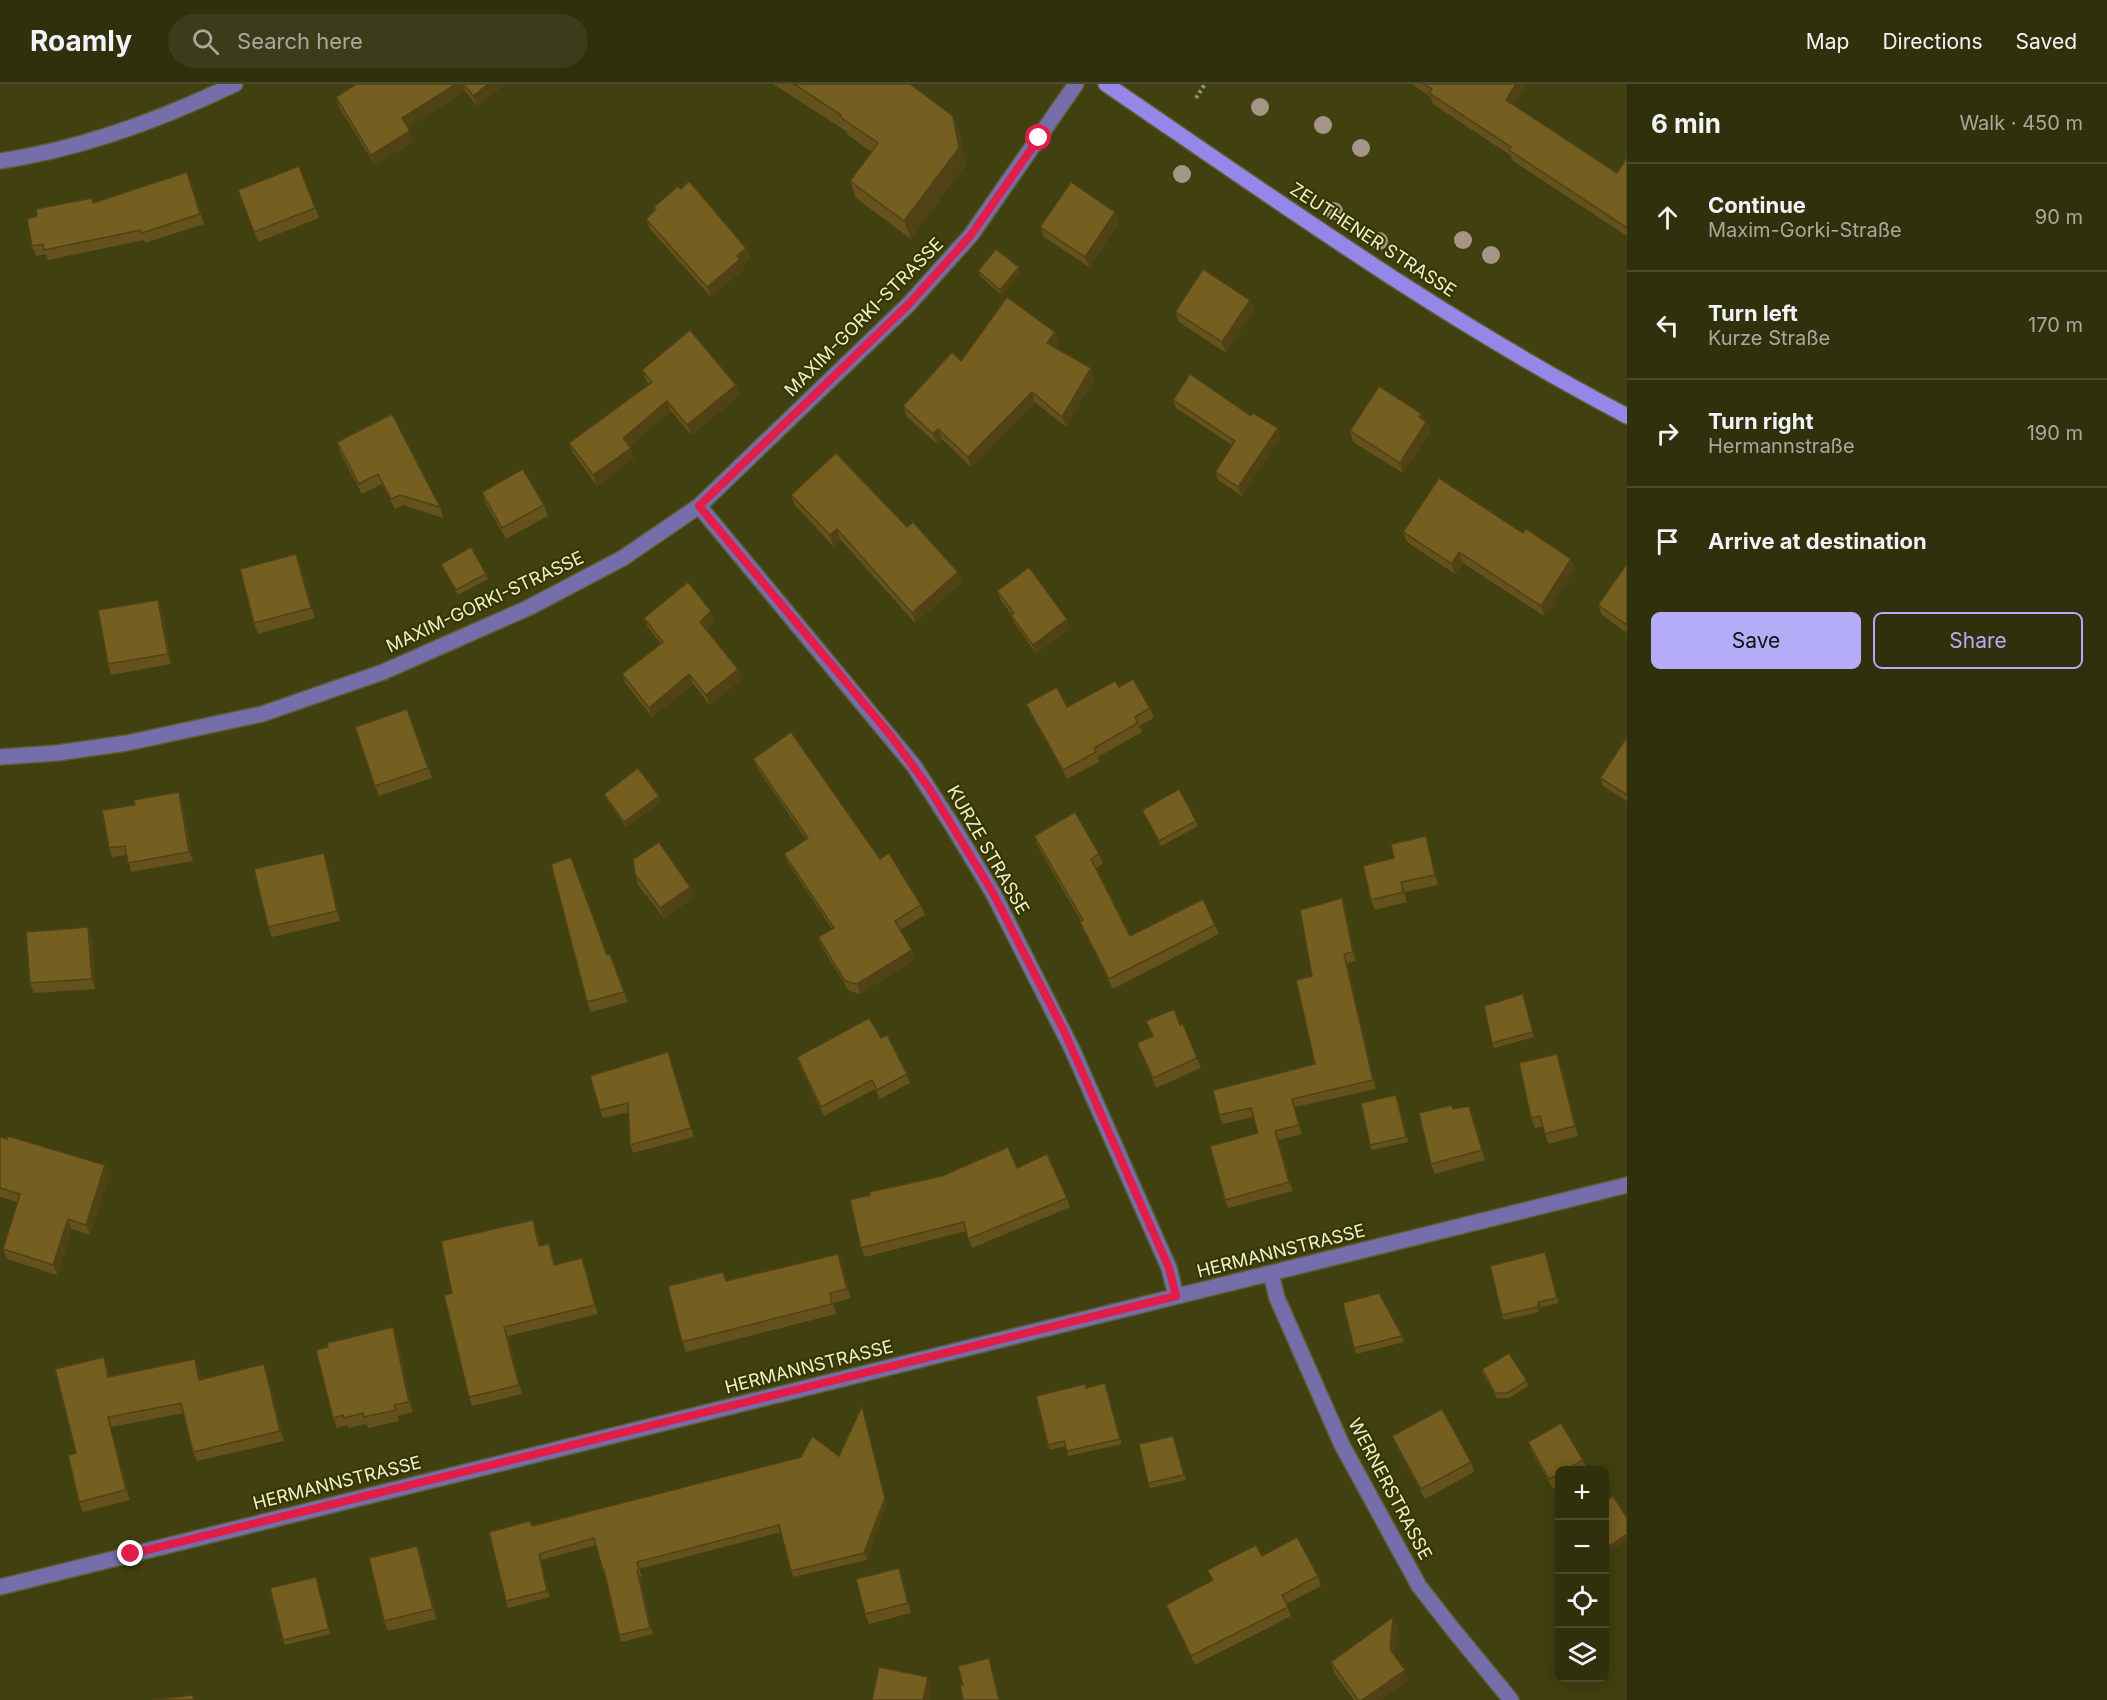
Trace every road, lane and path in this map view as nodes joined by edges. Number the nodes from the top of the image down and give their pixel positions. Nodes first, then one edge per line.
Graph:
1 (235, 84) edge
2 (1076, 84) edge
3 (1106, 84) edge
4 (1205, 84) edge
5 (1196, 98) dead end
6 (0, 161) edge
7 (1627, 416) edge
8 (699, 506) junction
9 (0, 757) edge
10 (1627, 1185) edge
11 (1271, 1274) junction
12 (1176, 1296) junction
13 (0, 1587) edge
14 (1511, 1700) edge

1 - 6 street
2 - 8 street, MAXIM-GORKI-STRASSE
3 - 7 main road, ZEUTHENER STRASSE
4 - 5 path
8 - 9 street, MAXIM-GORKI-STRASSE
8 - 12 street, KURZE STRASSE
10 - 11 street, HERMANNSTRASSE
11 - 12 street, HERMANNSTRASSE
11 - 14 street, WERNERSTRASSE
12 - 13 street, HERMANNSTRASSE

